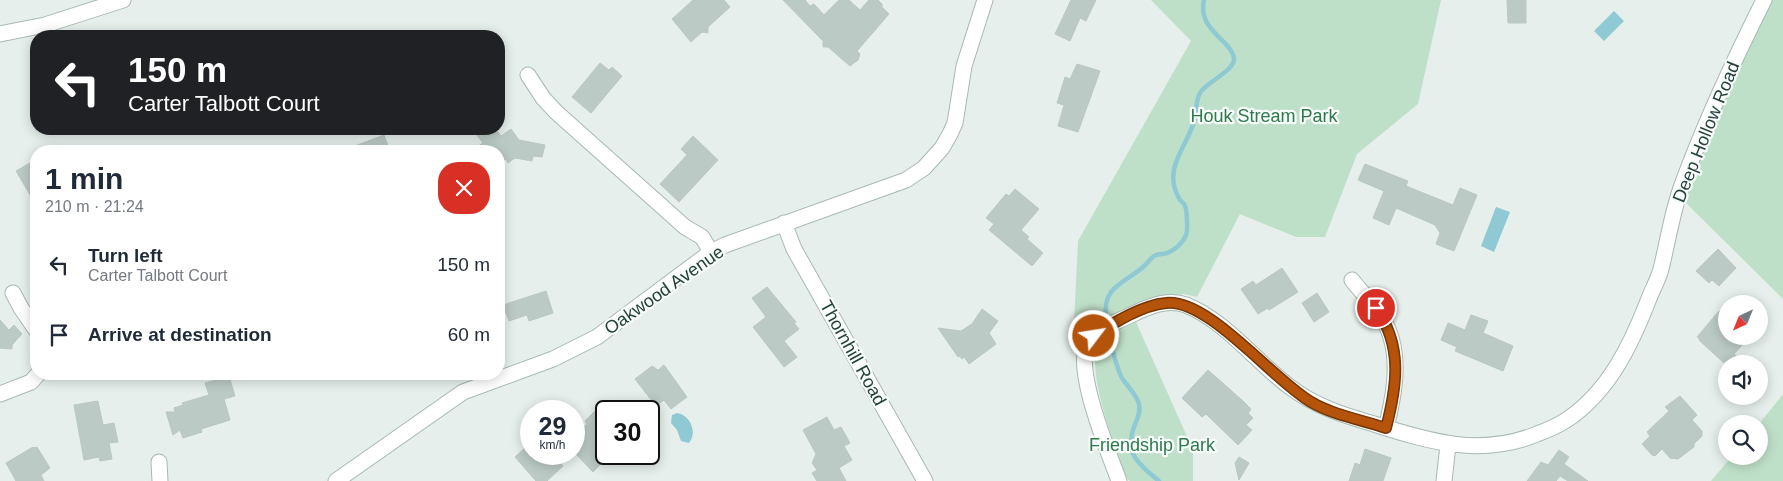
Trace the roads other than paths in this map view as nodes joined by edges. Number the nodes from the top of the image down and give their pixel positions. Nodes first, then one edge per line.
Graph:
1 (123, 0) edge
2 (985, 0) edge
3 (1764, 0) edge
4 (0, 34) edge
5 (528, 75) dead end
6 (784, 223) junction
7 (711, 252) junction
8 (1352, 280) dead end
9 (13, 293) dead end
10 (30, 321) edge
11 (505, 377) edge
12 (33, 380) edge
13 (496, 380) edge
14 (0, 394) edge
15 (1386, 428) junction
16 (1448, 445) junction
17 (159, 462) dead end
18 (160, 481) edge
19 (336, 481) edge
20 (926, 481) edge
21 (1119, 481) edge
22 (1444, 481) edge

1 - 4 street
2 - 6 street, Oakwood Avenue
3 - 16 street, Deep Hollow Road
5 - 7 street
6 - 7 street, Oakwood Avenue
6 - 20 street, Thornhill Road
7 - 11 street, Oakwood Avenue
8 - 15 street
9 - 10 street
12 - 14 street
13 - 19 street, Oakwood Avenue
15 - 16 street, Deep Hollow Road
15 - 21 street, Deep Hollow Road
16 - 22 street
17 - 18 street

